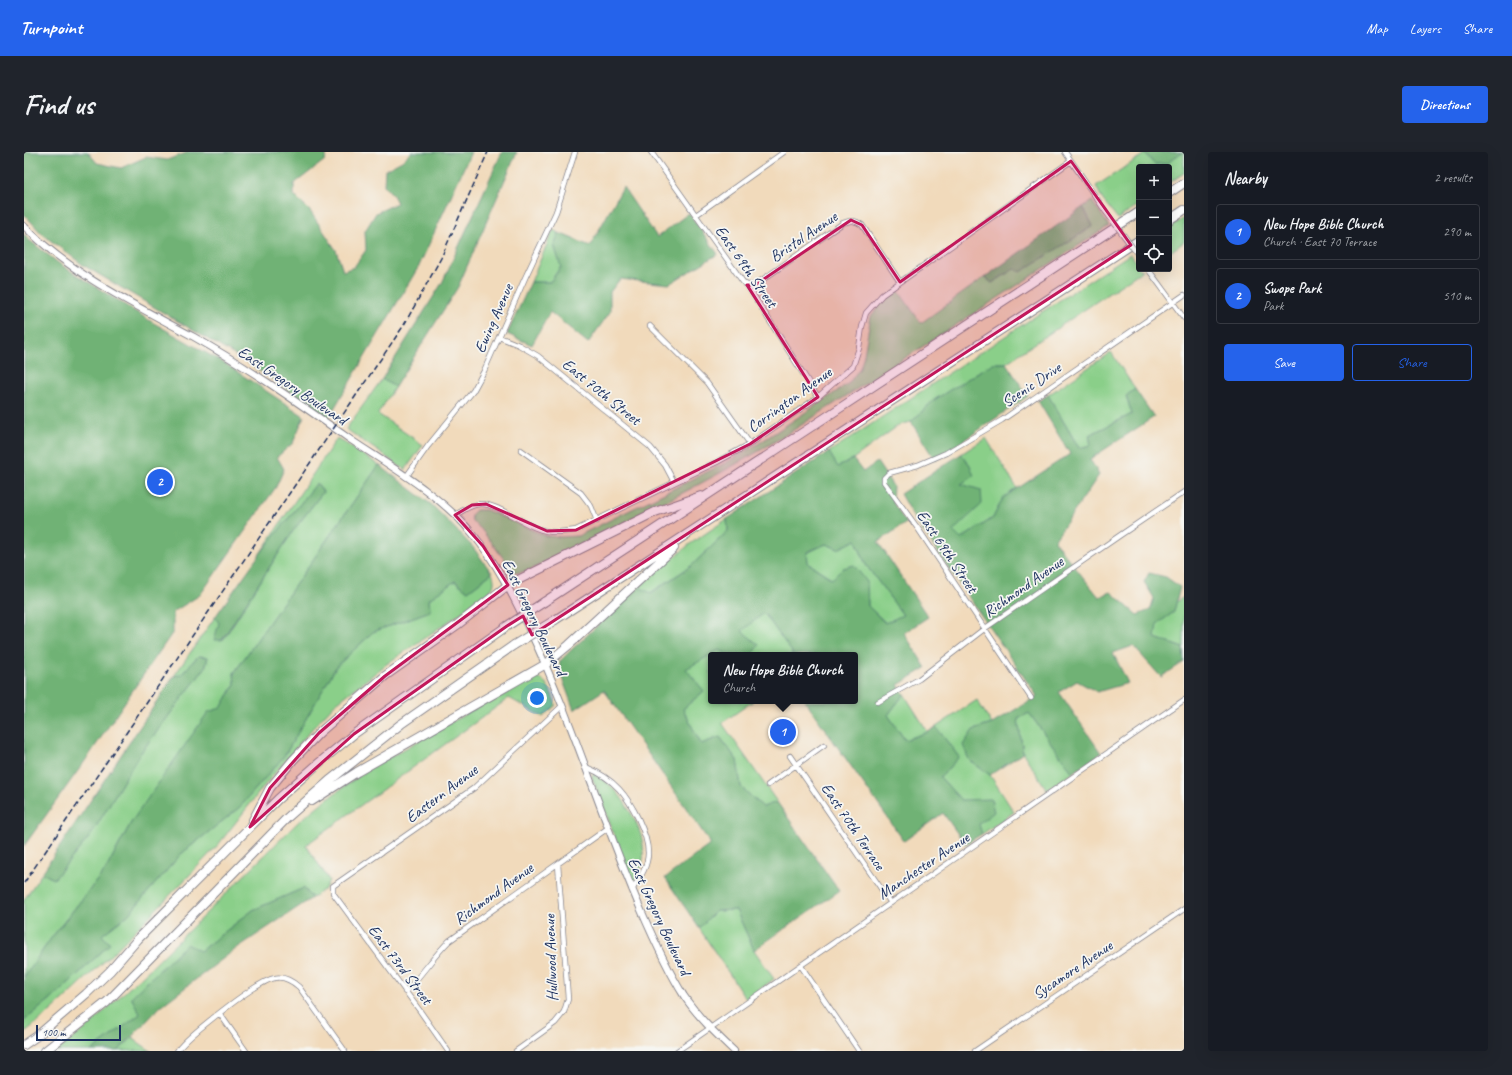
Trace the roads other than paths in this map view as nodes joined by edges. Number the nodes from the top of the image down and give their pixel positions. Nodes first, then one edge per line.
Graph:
1 (575, 152) edge
2 (651, 152) edge
3 (784, 152) edge
4 (1065, 152) edge
5 (1071, 161) junction
6 (1184, 183) edge
7 (1172, 191) edge
8 (1184, 210) edge
9 (1136, 214) edge
10 (696, 215) junction
11 (1172, 218) edge
12 (24, 226) edge
13 (1136, 242) edge
14 (1136, 252) edge
15 (1150, 272) edge
16 (900, 282) junction
17 (747, 286) junction
18 (1184, 295) edge
19 (1173, 303) junction
20 (1184, 318) edge
21 (650, 326) dead end
22 (499, 338) junction
23 (818, 397) junction
24 (750, 444) junction
25 (521, 450) dead end
26 (406, 477) junction
27 (884, 478) joint
28 (674, 482) junction
29 (713, 492) junction
30 (1184, 492) edge
31 (455, 515) junction
32 (597, 521) junction
33 (689, 534) junction
34 (508, 585) junction
35 (984, 629) junction
36 (546, 664) junction
37 (1031, 698) dead end
38 (1184, 700) edge
39 (878, 702) dead end
40 (562, 706) junction
41 (824, 744) dead end
42 (790, 756) dead end
43 (796, 765) junction
44 (586, 767) junction
45 (768, 785) dead end
46 (288, 817) junction
47 (250, 827) junction
48 (608, 828) junction
49 (558, 864) junction
50 (632, 890) junction
51 (333, 893) joint
52 (890, 903) junction
53 (1182, 910) edge
54 (1184, 916) edge
55 (801, 966) junction
56 (405, 992) junction
57 (220, 1014) junction
58 (710, 1028) junction
59 (24, 1045) edge
60 (45, 1051) edge
61 (177, 1051) edge
62 (246, 1051) edge
63 (345, 1051) edge
64 (448, 1051) edge
65 (516, 1051) edge
66 (677, 1051) edge
67 (734, 1051) edge
68 (859, 1051) edge
69 (975, 1051) edge

1 - 22 street, Ewing Avenue
2 - 10 street, East 69th Street
3 - 10 street
4 - 5 street
5 - 14 street, bridge
5 - 16 street, Corrington Avenue
6 - 7 highway
8 - 11 highway
9 - 29 highway
10 - 17 street, East 69th Street
12 - 26 main road, East Gregory Boulevard
13 - 33 highway
15 - 19 street
16 - 17 street, Bristol Avenue
16 - 23 street, Corrington Avenue
17 - 23 street, East 69th Street
18 - 19 street, Scenic Drive
19 - 20 street
19 - 27 street, Scenic Drive
21 - 24 street
22 - 26 street, Ewing Avenue
22 - 28 street, East 70th Street
23 - 24 street, Corrington Avenue
24 - 28 street, Corrington Avenue
25 - 32 street
26 - 31 main road, East Gregory Boulevard
27 - 35 street, East 69th Street
28 - 32 street, Corrington Avenue
29 - 34 highway
29 - 47 highway, bridge
30 - 35 street, Richmond Avenue
31 - 32 street, Corrington Avenue
31 - 34 main road, East Gregory Boulevard
33 - 36 highway
33 - 46 highway, bridge
34 - 36 main road, East Gregory Boulevard
34 - 47 highway
35 - 37 street, East 69th Street
35 - 39 street, Richmond Avenue
36 - 40 main road, East Gregory Boulevard
36 - 46 highway
38 - 52 street, Manchester Avenue
40 - 44 main road, East Gregory Boulevard
40 - 51 street, Eastern Avenue
41 - 43 street
42 - 43 street, East 70th Terrace
43 - 45 street
43 - 52 street, East 70th Terrace
44 - 48 main road, East Gregory Boulevard
44 - 50 street
46 - 60 highway
47 - 59 highway
48 - 49 street, Richmond Avenue
48 - 50 main road, East Gregory Boulevard
49 - 56 street, Richmond Avenue
49 - 65 street, Hullwood Avenue
50 - 58 main road, East Gregory Boulevard
51 - 56 street, East 73rd Street
52 - 55 street, Manchester Avenue
53 - 54 street
53 - 69 street, Sycamore Avenue
55 - 58 street, Manchester Avenue
55 - 68 street
56 - 64 street, East 73rd Street
57 - 61 street
57 - 62 street
57 - 63 street
58 - 66 street, Manchester Avenue
58 - 67 main road, East Gregory Boulevard

